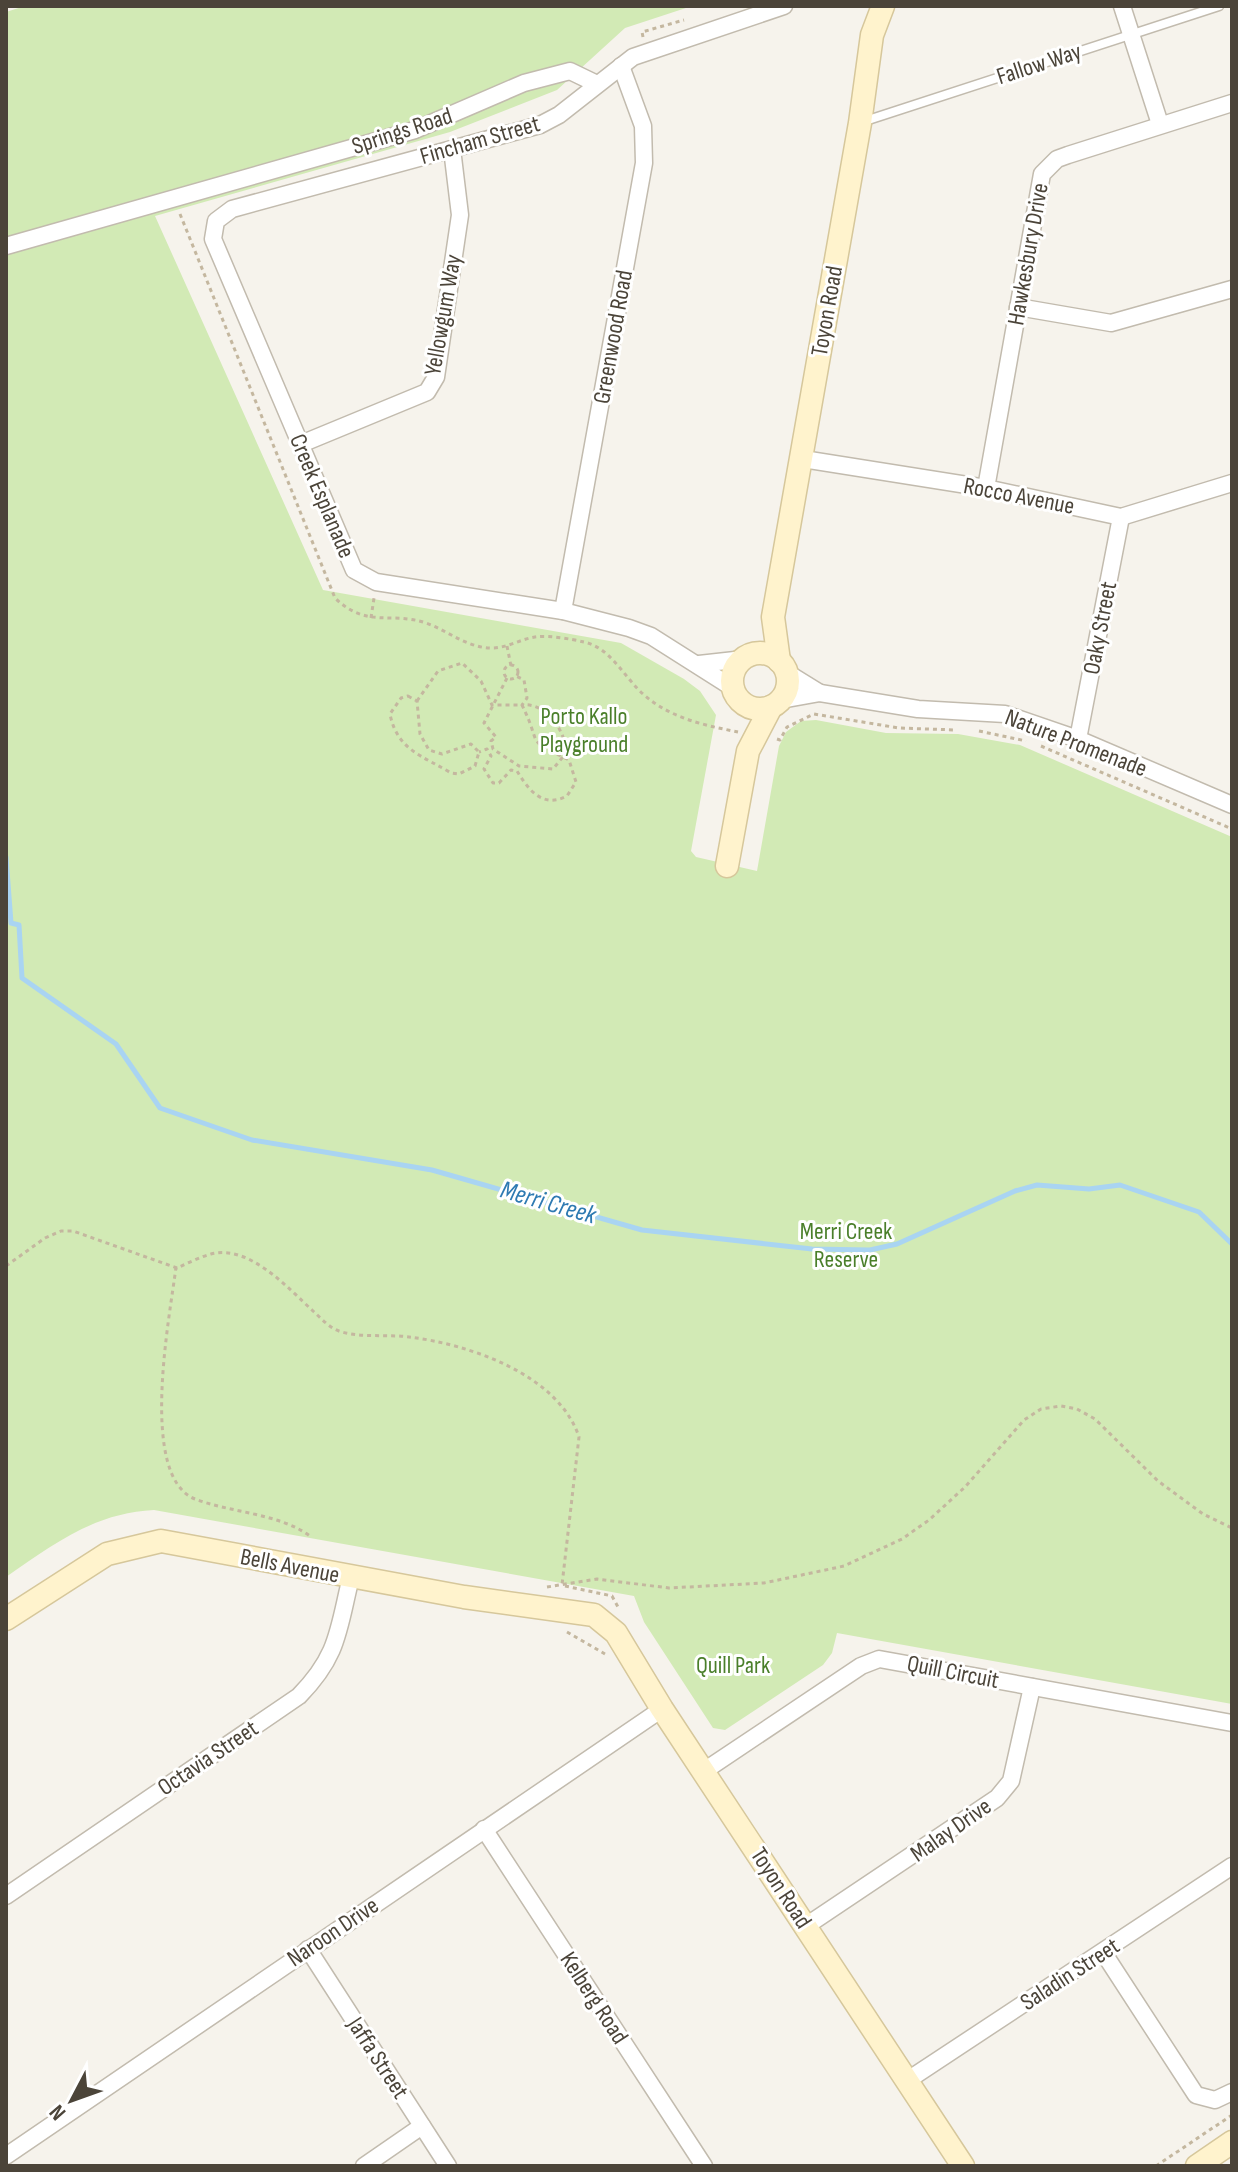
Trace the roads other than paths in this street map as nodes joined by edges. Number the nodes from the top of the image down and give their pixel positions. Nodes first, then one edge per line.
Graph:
1 (784, 6) edge
2 (883, 6) edge
3 (1122, 6) edge
4 (1219, 6) edge
5 (1131, 34) junction
6 (621, 66) junction
7 (597, 84) junction
8 (1232, 103) edge
9 (860, 123) junction
10 (1160, 124) junction
11 (452, 149) junction
12 (216, 221) joint
13 (6, 246) edge
14 (1232, 289) edge
15 (1018, 307) junction
16 (301, 444) junction
17 (803, 459) junction
18 (1232, 483) edge
19 (986, 488) junction
20 (1121, 517) junction
21 (563, 611) junction
22 (773, 617) junction
23 (746, 657) junction
24 (699, 664) junction
25 (782, 666) junction
26 (820, 693) junction
27 (737, 694) junction
28 (776, 703) junction
29 (1078, 739) junction
30 (747, 740) junction
31 (1232, 805) edge
32 (727, 866) dead end
33 (351, 1577) junction
34 (594, 1615) joint
35 (6, 1619) edge
36 (1032, 1687) junction
37 (662, 1709) junction
38 (1232, 1723) edge
39 (704, 1771) junction
40 (484, 1829) junction
41 (1232, 1866) edge
42 (6, 1896) edge
43 (806, 1926) junction
44 (308, 1949) junction
45 (1103, 1952) junction
46 (908, 2080) junction
47 (1232, 2092) edge
48 (422, 2126) junction
49 (1232, 2142) edge
50 (6, 2156) edge
51 (364, 2166) edge
52 (448, 2166) edge
53 (704, 2166) edge
54 (963, 2166) edge
55 (1197, 2166) edge

1 - 6 street
2 - 9 street, Toyon Road
3 - 5 street
4 - 5 lane, Fallow Way
5 - 9 lane, Fallow Way
5 - 10 street
6 - 7 street
6 - 21 street, Greenwood Road
7 - 11 street, Fincham Street
7 - 13 street, Springs Road
8 - 10 street, Hawkesbury Drive
9 - 17 street, Toyon Road
10 - 15 street, Hawkesbury Drive
11 - 12 street, Fincham Street
11 - 16 street, Yellowgum Way
12 - 16 street, Creek Esplanade
14 - 15 street
15 - 19 street, Hawkesbury Drive
16 - 21 street, Creek Esplanade
17 - 19 street, Rocco Avenue
17 - 22 street, Toyon Road
18 - 20 street, Rocco Avenue
19 - 20 street, Rocco Avenue
20 - 29 street, Oaky Street
21 - 24 street, Creek Esplanade
22 - 23 street, Toyon Road
22 - 25 street, Toyon Road
23 - 24 street
23 - 25 street
23 - 27 street
24 - 27 street, Creek Esplanade
25 - 26 street, Nature Promenade
25 - 28 street
26 - 28 street, Nature Promenade
26 - 29 street, Nature Promenade
27 - 28 street
27 - 30 street
28 - 30 street
29 - 31 street, Nature Promenade
30 - 32 street
33 - 34 street, Bells Avenue
33 - 35 street, Bells Avenue
33 - 42 street, Octavia Street
34 - 37 street, Toyon Road
36 - 38 street, Quill Circuit
36 - 39 street, Quill Circuit
36 - 43 street, Malay Drive
37 - 39 street, Toyon Road
37 - 40 street, Naroon Drive
39 - 43 street, Toyon Road
40 - 44 street, Naroon Drive
40 - 53 street, Kelberg Road
41 - 45 street, Saladin Street
43 - 46 street, Toyon Road
44 - 48 street, Jaffa Street
44 - 50 street, Naroon Drive
45 - 46 street, Saladin Street
45 - 47 street
46 - 54 street, Toyon Road
48 - 51 street
48 - 52 street, Jaffa Street
49 - 55 street

